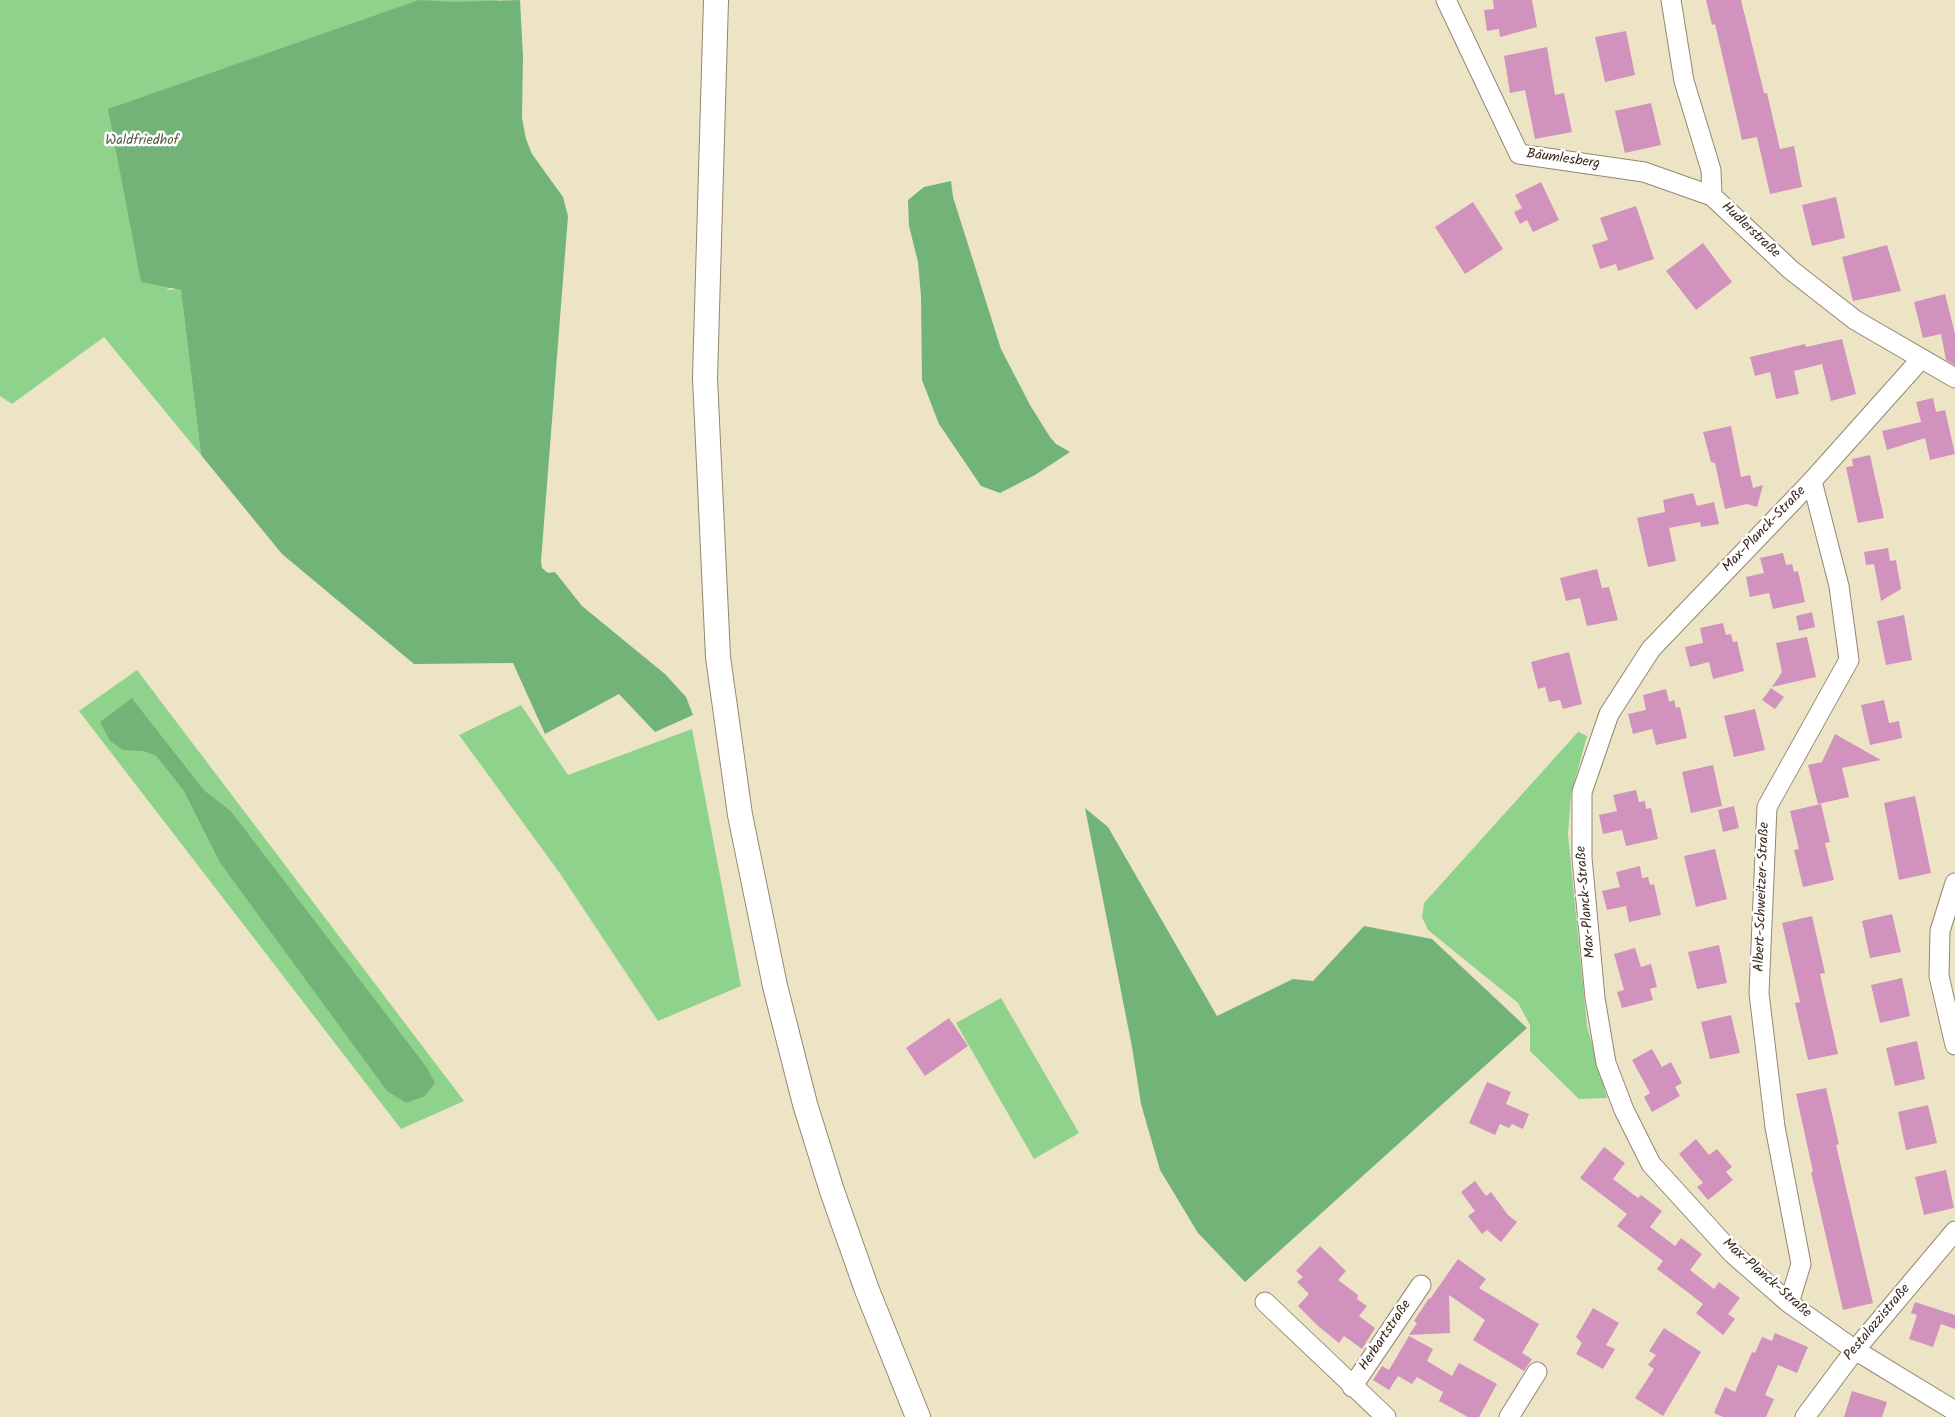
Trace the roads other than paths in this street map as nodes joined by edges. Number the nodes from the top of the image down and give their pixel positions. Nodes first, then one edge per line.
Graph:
1 (716, 0) edge
2 (1446, 0) edge
3 (1670, 0) edge
4 (1712, 196) junction
5 (1921, 359) junction
6 (1955, 378) edge
7 (1812, 481) junction
8 (1955, 883) edge
9 (1955, 1045) edge
10 (1955, 1232) edge
11 (1421, 1285) dead end
12 (1265, 1302) dead end
13 (1790, 1303) junction
14 (1855, 1350) junction
15 (1537, 1372) dead end
16 (1352, 1387) junction
17 (1955, 1411) edge
18 (918, 1417) edge
19 (1386, 1417) edge
20 (1510, 1417) edge
21 (1805, 1417) edge

1 - 18 street
2 - 4 street, Bäumlesberg
3 - 4 street, Hudlerstraße
4 - 5 street, Hudlerstraße
5 - 6 street, Hudlerstraße
5 - 7 street, Max-Planck-Straße
7 - 13 street, Albert-Schweitzer-Straße
7 - 13 street, Max-Planck-Straße
8 - 9 street
10 - 14 street, Pestalozzistraße
11 - 16 street, Herbartstraße
12 - 16 street, Herbartstraße
13 - 14 street, Max-Planck-Straße
14 - 17 street, Max-Planck-Straße
14 - 21 street, Pestalozzistraße
15 - 20 street
16 - 19 street, Herbartstraße

